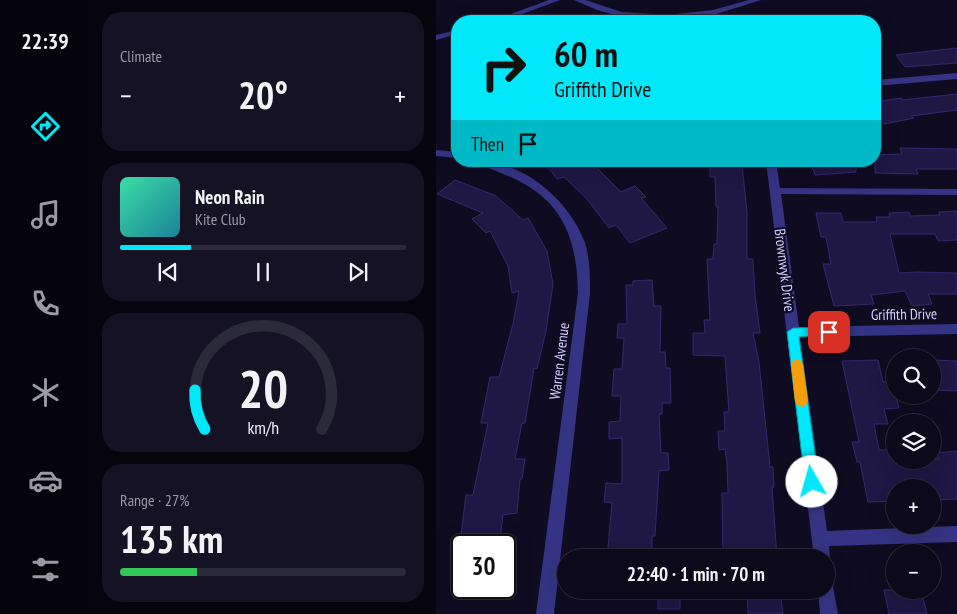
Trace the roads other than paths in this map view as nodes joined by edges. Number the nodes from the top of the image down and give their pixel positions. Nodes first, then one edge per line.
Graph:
1 (556, 0) edge
2 (578, 0) edge
3 (757, 0) edge
4 (513, 15) edge
5 (632, 15) edge
6 (694, 15) edge
7 (451, 34) edge
8 (436, 38) edge
9 (957, 76) edge
10 (881, 82) edge
11 (436, 153) edge
12 (451, 154) edge
13 (500, 167) edge
14 (509, 167) edge
15 (771, 167) edge
16 (506, 169) junction
17 (774, 191) junction
18 (957, 192) edge
19 (957, 329) edge
20 (793, 332) junction
21 (957, 534) edge
22 (820, 539) junction
23 (821, 549) edge
24 (828, 599) edge
25 (545, 614) edge
26 (830, 614) edge

1 - 4 street
2 - 5 street
3 - 6 street
7 - 8 street
9 - 10 street
11 - 12 street
13 - 16 street, Warren Avenue
14 - 16 street
15 - 17 street, Brownwyk Drive
16 - 25 street, Warren Avenue
17 - 18 street
17 - 20 street, Brownwyk Drive
19 - 20 street, Griffith Drive
20 - 22 street, Brownwyk Drive
21 - 22 street
22 - 23 street, Brownwyk Drive
24 - 26 street

